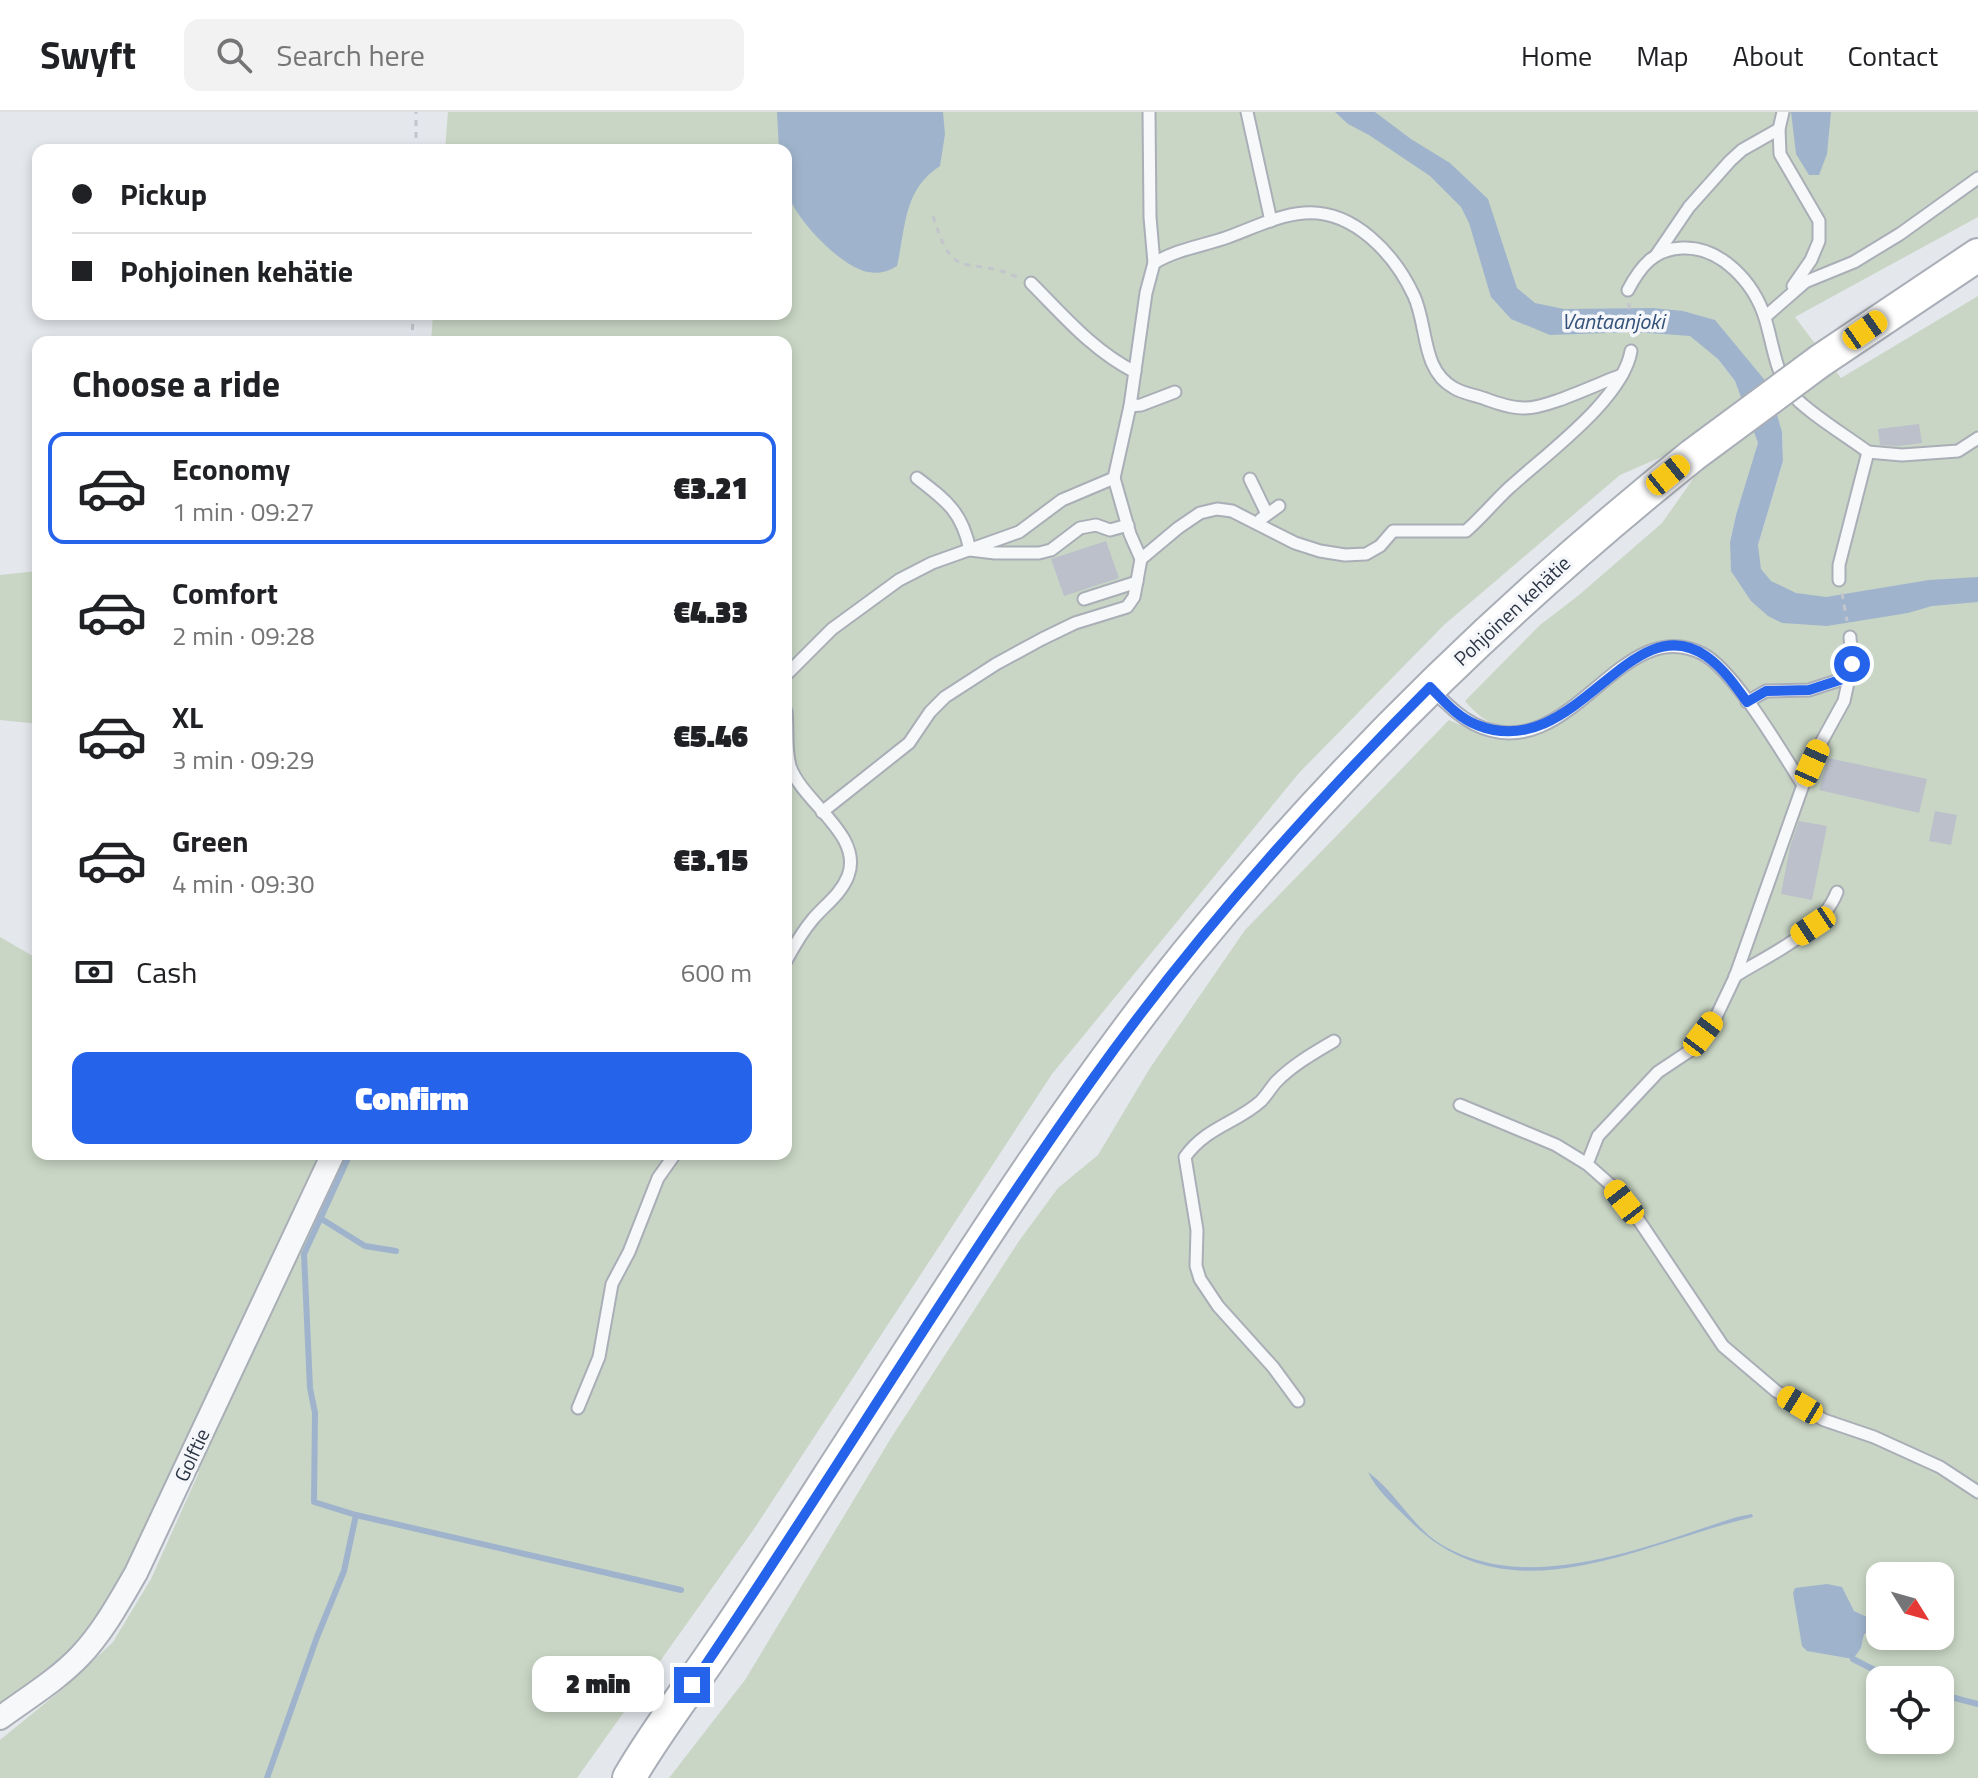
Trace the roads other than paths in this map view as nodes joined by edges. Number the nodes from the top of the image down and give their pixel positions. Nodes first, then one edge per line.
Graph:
1 (1149, 112) edge
2 (1247, 112) edge
3 (1783, 112) edge
4 (1779, 129) junction
5 (1978, 178) edge
6 (1271, 221) junction
7 (1657, 254) junction
8 (1978, 255) edge
9 (1154, 263) junction
10 (1031, 283) road end
11 (1628, 290) road end
12 (1784, 300) junction
13 (1765, 317) junction
14 (1631, 351) road end
15 (1135, 372) junction
16 (1622, 375) junction
17 (1175, 392) dead end
18 (1130, 406) junction
19 (1978, 438) edge
20 (1868, 452) junction
21 (917, 478) dead end
22 (1114, 478) junction
23 (1250, 479) dead end
24 (1279, 506) dead end
25 (1262, 518) junction
26 (1128, 525) junction
27 (970, 550) junction
28 (1141, 559) junction
29 (1839, 580) road end
30 (1137, 582) junction
31 (1084, 599) dead end
32 (1850, 637) road end
33 (792, 669) edge
34 (1849, 677) junction
35 (1430, 687) junction
36 (1747, 702) junction
37 (792, 770) edge
38 (1803, 785) junction
39 (822, 812) junction
40 (1837, 892) dead end
41 (792, 950) edge
42 (1735, 977) junction
43 (1334, 1041) dead end
44 (1460, 1105) dead end
45 (330, 1160) edge
46 (671, 1160) edge
47 (1587, 1164) junction
48 (1298, 1401) dead end
49 (578, 1408) dead end
50 (1978, 1492) edge
51 (0, 1718) edge
52 (630, 1773) edge

1 - 9 lane
2 - 6 lane
3 - 4 lane
4 - 7 lane
4 - 12 lane
5 - 12 lane
6 - 9 lane
6 - 16 lane
7 - 11 lane
7 - 13 lane
8 - 35 main road, Pohjoinen kehätie, bridge
9 - 15 lane
10 - 15 lane
12 - 13 lane
13 - 20 lane
14 - 16 lane
15 - 18 lane
16 - 25 lane
17 - 18 lane
18 - 22 lane
19 - 20 lane
20 - 29 lane
21 - 27 lane
22 - 26 lane
22 - 27 lane
23 - 25 lane
24 - 25 lane
25 - 28 lane
26 - 27 lane
26 - 28 lane
27 - 33 lane
28 - 30 lane
30 - 31 lane
30 - 39 lane
32 - 34 lane
34 - 36 lane
34 - 38 lane
35 - 36 lane
35 - 52 main road, Pohjoinen kehätie
36 - 38 lane
37 - 39 lane
38 - 42 lane
39 - 41 lane
40 - 42 lane
42 - 47 lane
43 - 48 lane
44 - 47 lane
45 - 51 street, Golftie
46 - 49 lane
47 - 50 lane

